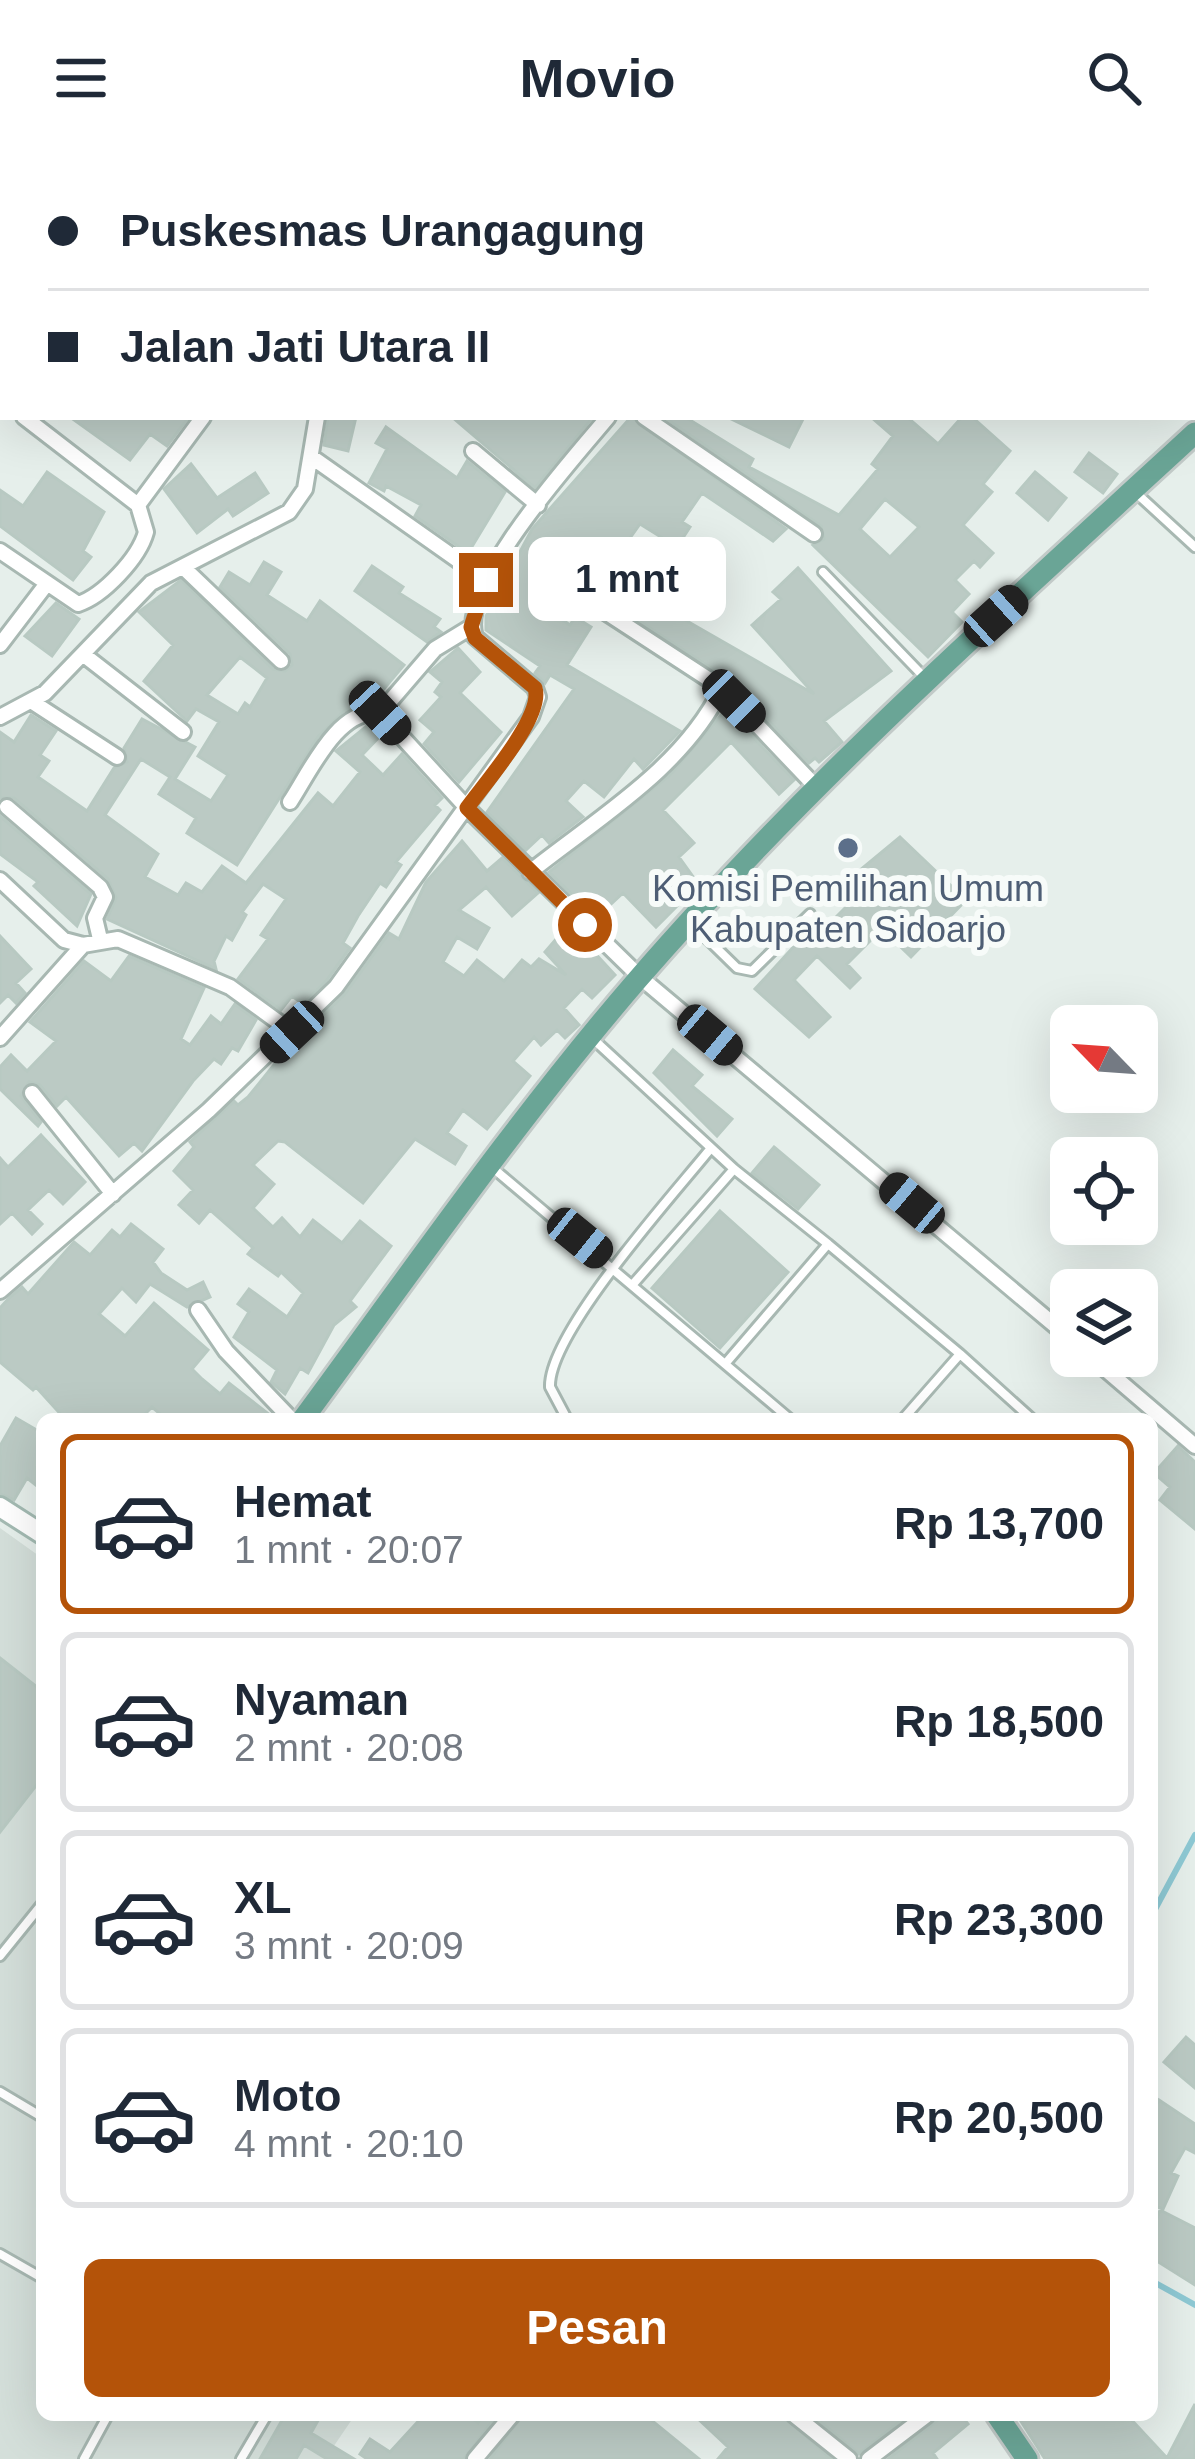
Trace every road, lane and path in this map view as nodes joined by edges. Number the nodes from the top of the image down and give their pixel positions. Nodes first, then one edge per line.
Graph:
1 (28, 420) edge
2 (201, 420) edge
3 (317, 420) edge
4 (606, 420) edge
5 (648, 420) edge
6 (1195, 433) edge
7 (473, 452) dead end
8 (313, 458) junction
9 (1133, 490) junction
10 (138, 505) junction
11 (538, 505) junction
12 (814, 534) dead end
13 (1195, 547) edge
14 (0, 551) edge
15 (185, 569) junction
16 (823, 572) dead end
17 (486, 580) junction
18 (45, 586) junction
19 (584, 598) dead end
20 (471, 627) junction
21 (0, 645) edge
22 (84, 655) junction
23 (281, 661) dead end
24 (927, 680) junction
25 (722, 688) junction
26 (34, 703) junction
27 (380, 713) junction
28 (0, 717) edge
29 (183, 732) dead end
30 (117, 757) dead end
31 (817, 788) junction
32 (290, 802) dead end
33 (7, 807) dead end
34 (467, 808) junction
35 (530, 872) junction
36 (0, 880) edge
37 (810, 914) dead end
38 (690, 922) junction
39 (100, 939) junction
40 (83, 945) junction
41 (640, 977) junction
42 (292, 1032) junction
43 (590, 1037) junction
44 (0, 1038) edge
45 (32, 1093) dead end
46 (711, 1148) junction
47 (490, 1166) junction
48 (734, 1169) junction
49 (113, 1195) junction
50 (828, 1244) junction
51 (615, 1266) junction
52 (634, 1282) junction
53 (0, 1291) edge
54 (198, 1310) dead end
55 (1050, 1321) edge
56 (960, 1354) junction
57 (725, 1364) junction
58 (1114, 1377) edge
59 (285, 1413) edge
60 (307, 1413) edge
61 (563, 1413) edge
62 (783, 1413) edge
63 (908, 1413) edge
64 (1025, 1413) edge
65 (1156, 1413) edge
66 (1158, 1414) edge
67 (1195, 1446) edge
68 (0, 1507) edge
69 (36, 1530) edge
70 (36, 1911) edge
71 (0, 1956) edge
72 (0, 2092) edge
73 (36, 2113) edge
74 (0, 2254) edge
75 (36, 2275) edge
76 (105, 2421) edge
77 (263, 2421) edge
78 (507, 2421) edge
79 (802, 2421) edge
80 (919, 2421) edge
81 (1001, 2421) edge
82 (84, 2459) edge
83 (241, 2459) edge
84 (475, 2459) edge
85 (849, 2459) edge
86 (869, 2459) edge
87 (1027, 2459) edge

1 - 10 street
2 - 10 street
3 - 8 street
4 - 11 street
5 - 12 street
6 - 9 main road
7 - 11 street
8 - 15 street
8 - 17 street
9 - 13 lane
9 - 24 main road
10 - 18 street
11 - 17 street
14 - 18 street
15 - 22 street
15 - 23 street
16 - 24 lane
17 - 20 street
18 - 21 street
19 - 25 street
20 - 27 street
20 - 34 street
22 - 26 street
22 - 29 street
24 - 31 main road
25 - 31 street
25 - 35 street
26 - 28 street
26 - 30 street
27 - 32 street
27 - 34 street
31 - 38 main road
33 - 39 street
34 - 35 street
34 - 42 street
35 - 41 street
36 - 40 street
37 - 38 lane
38 - 41 main road
39 - 40 street
39 - 42 street
40 - 44 street
41 - 43 main road
41 - 55 street
42 - 49 street
43 - 46 lane
43 - 47 main road
45 - 49 street
46 - 48 lane
46 - 51 lane
47 - 51 lane
47 - 60 main road
48 - 50 lane
48 - 52 lane
49 - 53 street
50 - 56 lane
50 - 57 lane
51 - 52 lane
51 - 61 lane
52 - 57 lane
54 - 59 street
56 - 63 lane
56 - 64 lane
57 - 62 lane
58 - 65 street
66 - 67 street
68 - 69 main road
70 - 71 lane
72 - 73 lane
74 - 75 lane
76 - 82 lane
77 - 83 lane
78 - 84 street
79 - 85 street
80 - 86 street
81 - 87 main road

